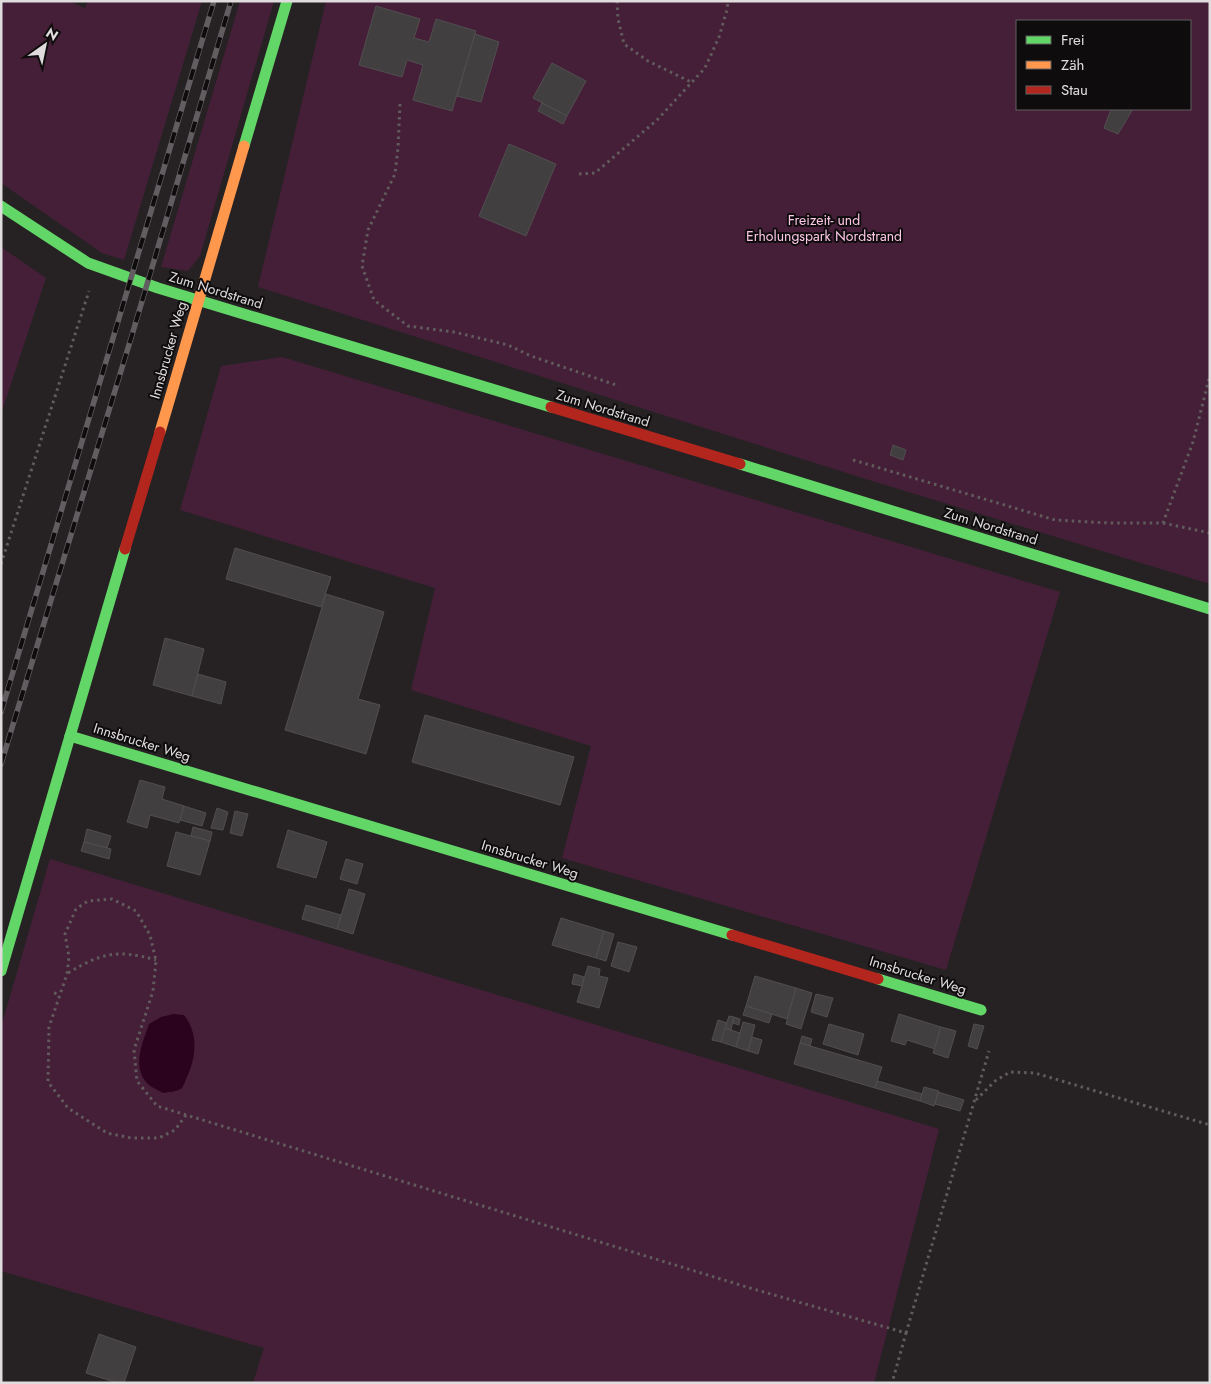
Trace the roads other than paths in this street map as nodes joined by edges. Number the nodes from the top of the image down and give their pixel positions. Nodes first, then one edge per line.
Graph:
1 (287, 1) edge
2 (1, 206) edge
3 (198, 301) junction
4 (1210, 609) edge
5 (70, 736) junction
6 (1, 971) edge
7 (981, 1010) dead end

1 - 3 street, Innsbrucker Weg
2 - 3 street, Zum Nordstrand
3 - 4 street, Zum Nordstrand
3 - 5 street, Innsbrucker Weg
5 - 6 street, Innsbrucker Weg
5 - 7 street, Innsbrucker Weg

